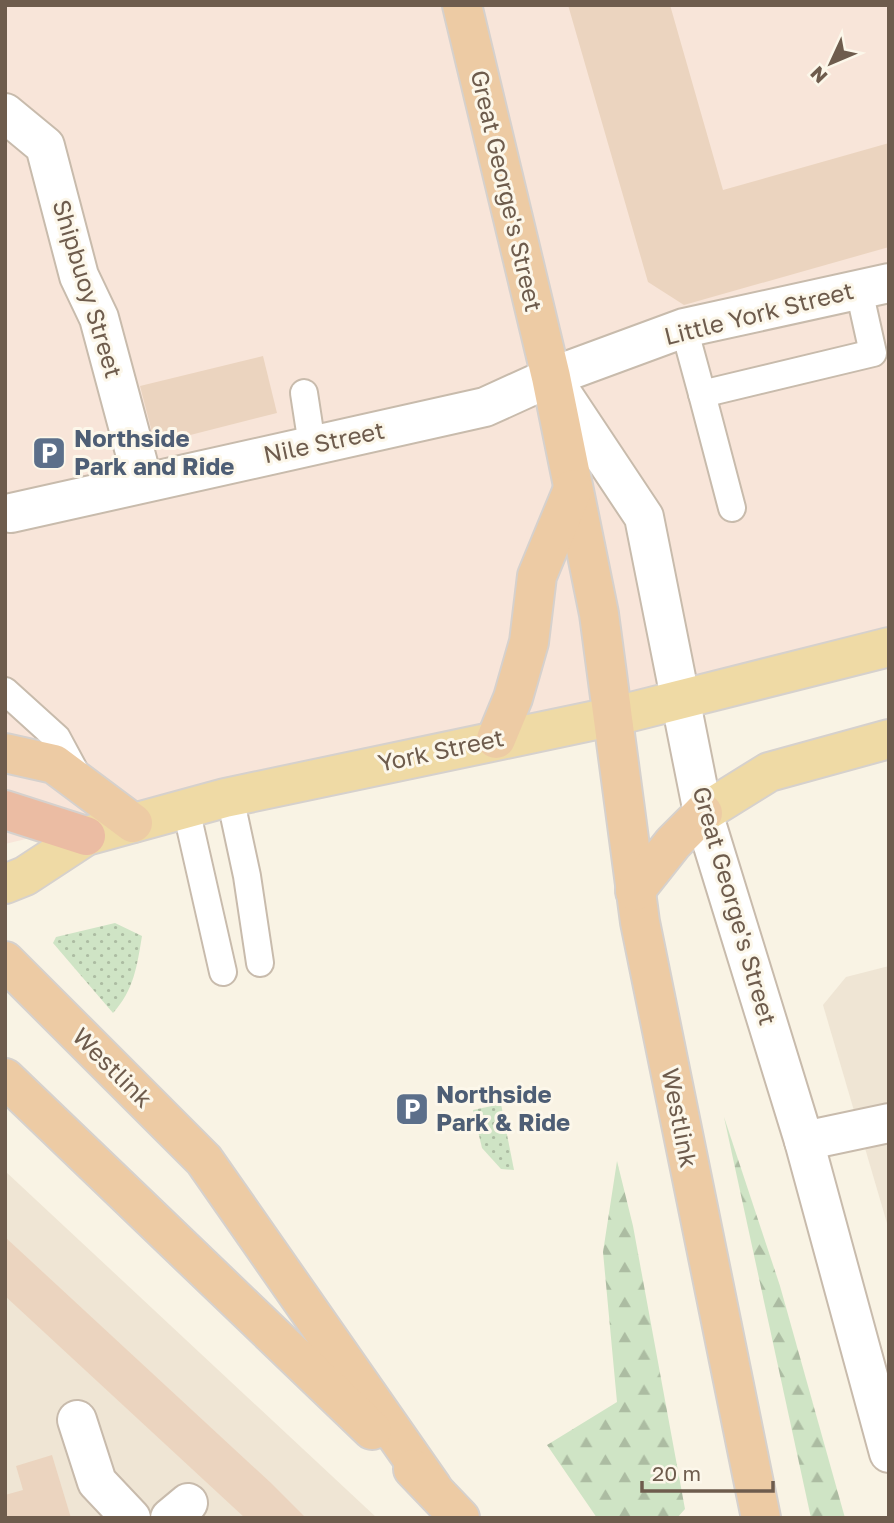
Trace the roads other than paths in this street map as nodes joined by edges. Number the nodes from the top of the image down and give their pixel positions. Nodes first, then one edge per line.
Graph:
1 (462, 5) edge
2 (5, 113) edge
3 (874, 286) edge
4 (684, 328) junction
5 (551, 377) junction
6 (304, 393) dead end
7 (702, 394) junction
8 (312, 446) junction
9 (143, 482) junction
10 (573, 489) junction
11 (732, 508) dead end
12 (8, 514) edge
13 (889, 647) edge
14 (5, 691) edge
15 (679, 700) junction
16 (615, 716) junction
17 (496, 739) junction
18 (889, 739) edge
19 (5, 753) edge
20 (82, 785) junction
21 (230, 797) junction
22 (186, 809) junction
23 (5, 810) edge
24 (704, 813) junction
25 (133, 823) junction
26 (86, 836) junction
27 (5, 884) edge
28 (635, 891) junction
29 (5, 961) edge
30 (260, 963) dead end
31 (223, 972) dead end
32 (5, 1078) edge
33 (889, 1123) edge
34 (804, 1141) junction
35 (77, 1420) dead end
36 (889, 1453) edge
37 (432, 1488) junction
38 (131, 1518) edge
39 (460, 1518) edge
40 (761, 1518) edge

1 - 5 highway, Great George's Street
2 - 9 street, Shipbuoy Street
3 - 4 street, Little York Street
3 - 7 lane
4 - 5 street, Little York Street
4 - 7 lane
5 - 8 street, Nile Street
5 - 10 highway, Great George's Street
5 - 15 street, Great George's Street
6 - 8 lane
7 - 11 lane
8 - 9 street, Nile Street
9 - 12 street, Nile Street
10 - 16 highway, Great George's Street
10 - 17 highway
13 - 15 main road, York Street
14 - 20 lane
15 - 16 main road, York Street
15 - 24 street, Great George's Street
16 - 17 main road, York Street
16 - 28 highway, Westlink
17 - 21 main road, York Street
18 - 24 main road
19 - 20 highway
20 - 25 highway
21 - 22 main road, York Street
21 - 30 lane
22 - 25 main road, York Street
22 - 31 lane
23 - 26 highway
24 - 28 highway
24 - 34 street, Great George's Street
25 - 26 main road, York Street
26 - 27 main road, York Street
28 - 40 highway, Westlink
29 - 37 highway, Westlink
32 - 37 highway, Westlink
33 - 34 street
34 - 36 street, Great George's Street
35 - 38 street
37 - 39 highway, Westlink

